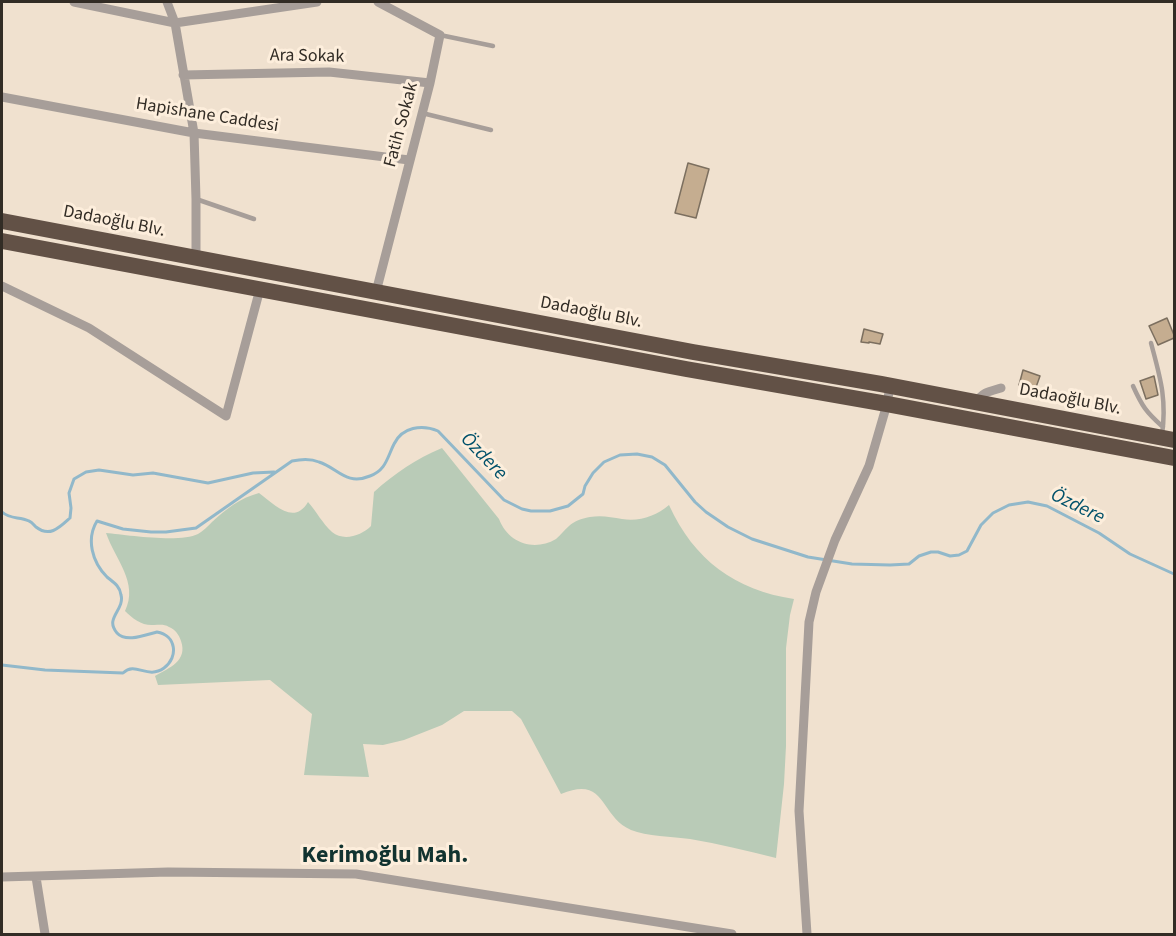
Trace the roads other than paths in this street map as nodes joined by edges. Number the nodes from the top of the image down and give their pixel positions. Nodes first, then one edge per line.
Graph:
1 (74, 2) edge
2 (167, 2) edge
3 (317, 2) edge
4 (378, 2) edge
5 (175, 23) junction
6 (440, 34) junction
7 (493, 46) dead end
8 (183, 75) junction
9 (430, 83) junction
10 (2, 97) edge
11 (422, 113) junction
12 (491, 130) dead end
13 (194, 133) junction
14 (409, 160) junction
15 (196, 199) junction
16 (254, 219) dead end
17 (2, 221) edge
18 (2, 241) edge
19 (196, 258) junction
20 (2, 286) edge
21 (260, 289) junction
22 (376, 292) junction
23 (1151, 343) dead end
24 (890, 386) junction
25 (1133, 386) dead end
26 (1001, 388) dead end
27 (977, 402) junction
28 (887, 404) junction
29 (1166, 435) edge
30 (1174, 458) edge
31 (2, 877) edge
32 (36, 877) junction
33 (45, 934) edge
34 (732, 934) edge
35 (807, 934) edge

1 - 5 street
2 - 5 street
3 - 5 street
4 - 6 street
5 - 8 street
6 - 7 lane
6 - 9 street, Fatih Sokak
8 - 9 street, Ara Sokak
8 - 13 street
9 - 11 street, Fatih Sokak
10 - 13 street, Hapishane Caddesi
11 - 12 lane
11 - 14 street, Fatih Sokak
13 - 14 street, Hapishane Caddesi
13 - 15 street
14 - 22 street, Fatih Sokak
15 - 16 lane
15 - 19 street
17 - 19 highway, Dadaoğlu Blv.
18 - 21 highway, Dadaoğlu Blv.
19 - 22 highway, Dadaoğlu Blv.
20 - 21 street
21 - 28 highway, Dadaoğlu Blv.
22 - 24 highway, Dadaoğlu Blv.
23 - 29 lane
24 - 27 highway, Dadaoğlu Blv.
24 - 28 street
25 - 29 lane
26 - 27 street
27 - 29 highway, Dadaoğlu Blv.
28 - 30 highway, Dadaoğlu Blv.
28 - 35 street
31 - 32 street
32 - 33 street
32 - 34 street

